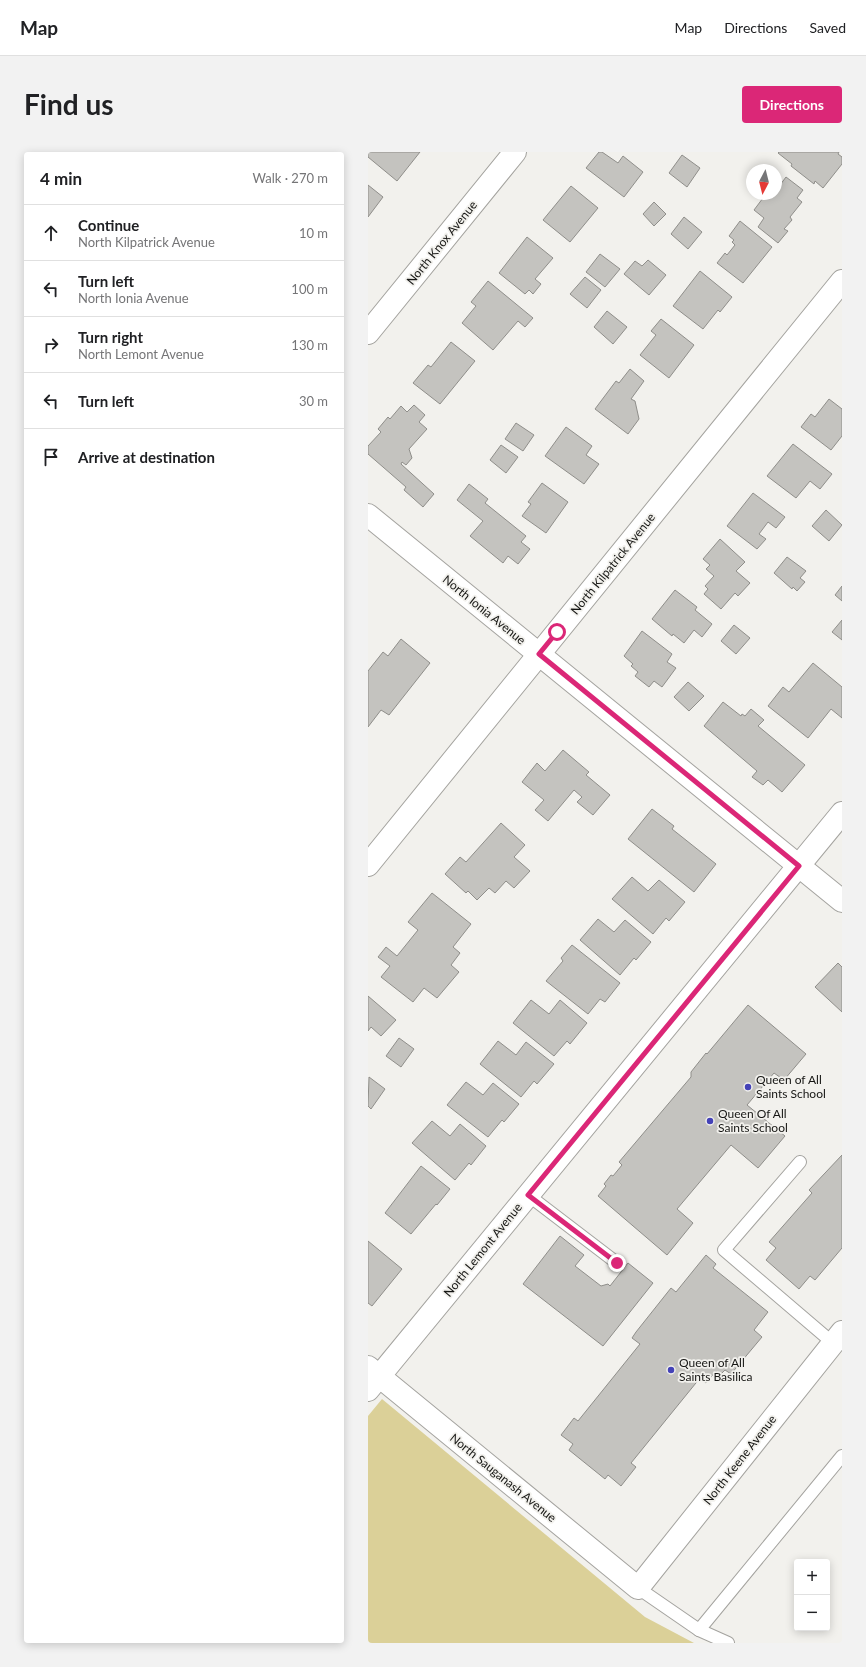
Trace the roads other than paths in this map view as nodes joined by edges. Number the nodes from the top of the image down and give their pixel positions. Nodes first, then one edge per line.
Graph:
1 (515, 152) edge
2 (842, 281) edge
3 (368, 333) edge
4 (368, 515) edge
5 (539, 654) junction
6 (842, 813) edge
7 (368, 865) edge
8 (799, 866) junction
9 (842, 901) edge
10 (800, 1162) dead end
11 (528, 1195) junction
12 (617, 1263) dead end
13 (838, 1337) edge
14 (372, 1378) edge
15 (842, 1456) edge
16 (638, 1588) junction
17 (699, 1630) junction
18 (728, 1643) edge

1 - 3 street, North Knox Avenue
2 - 5 street, North Kilpatrick Avenue
4 - 5 street, North Ionia Avenue
5 - 7 street, North Kilpatrick Avenue
5 - 8 street, North Ionia Avenue
6 - 8 street, North Lemont Avenue
8 - 9 street, North Ionia Avenue
8 - 11 street, North Lemont Avenue
10 - 13 lane
11 - 12 lane
11 - 14 street, North Lemont Avenue
13 - 16 street, North Keene Avenue
14 - 16 street, North Sauganash Avenue
15 - 17 lane
16 - 17 lane
17 - 18 lane

